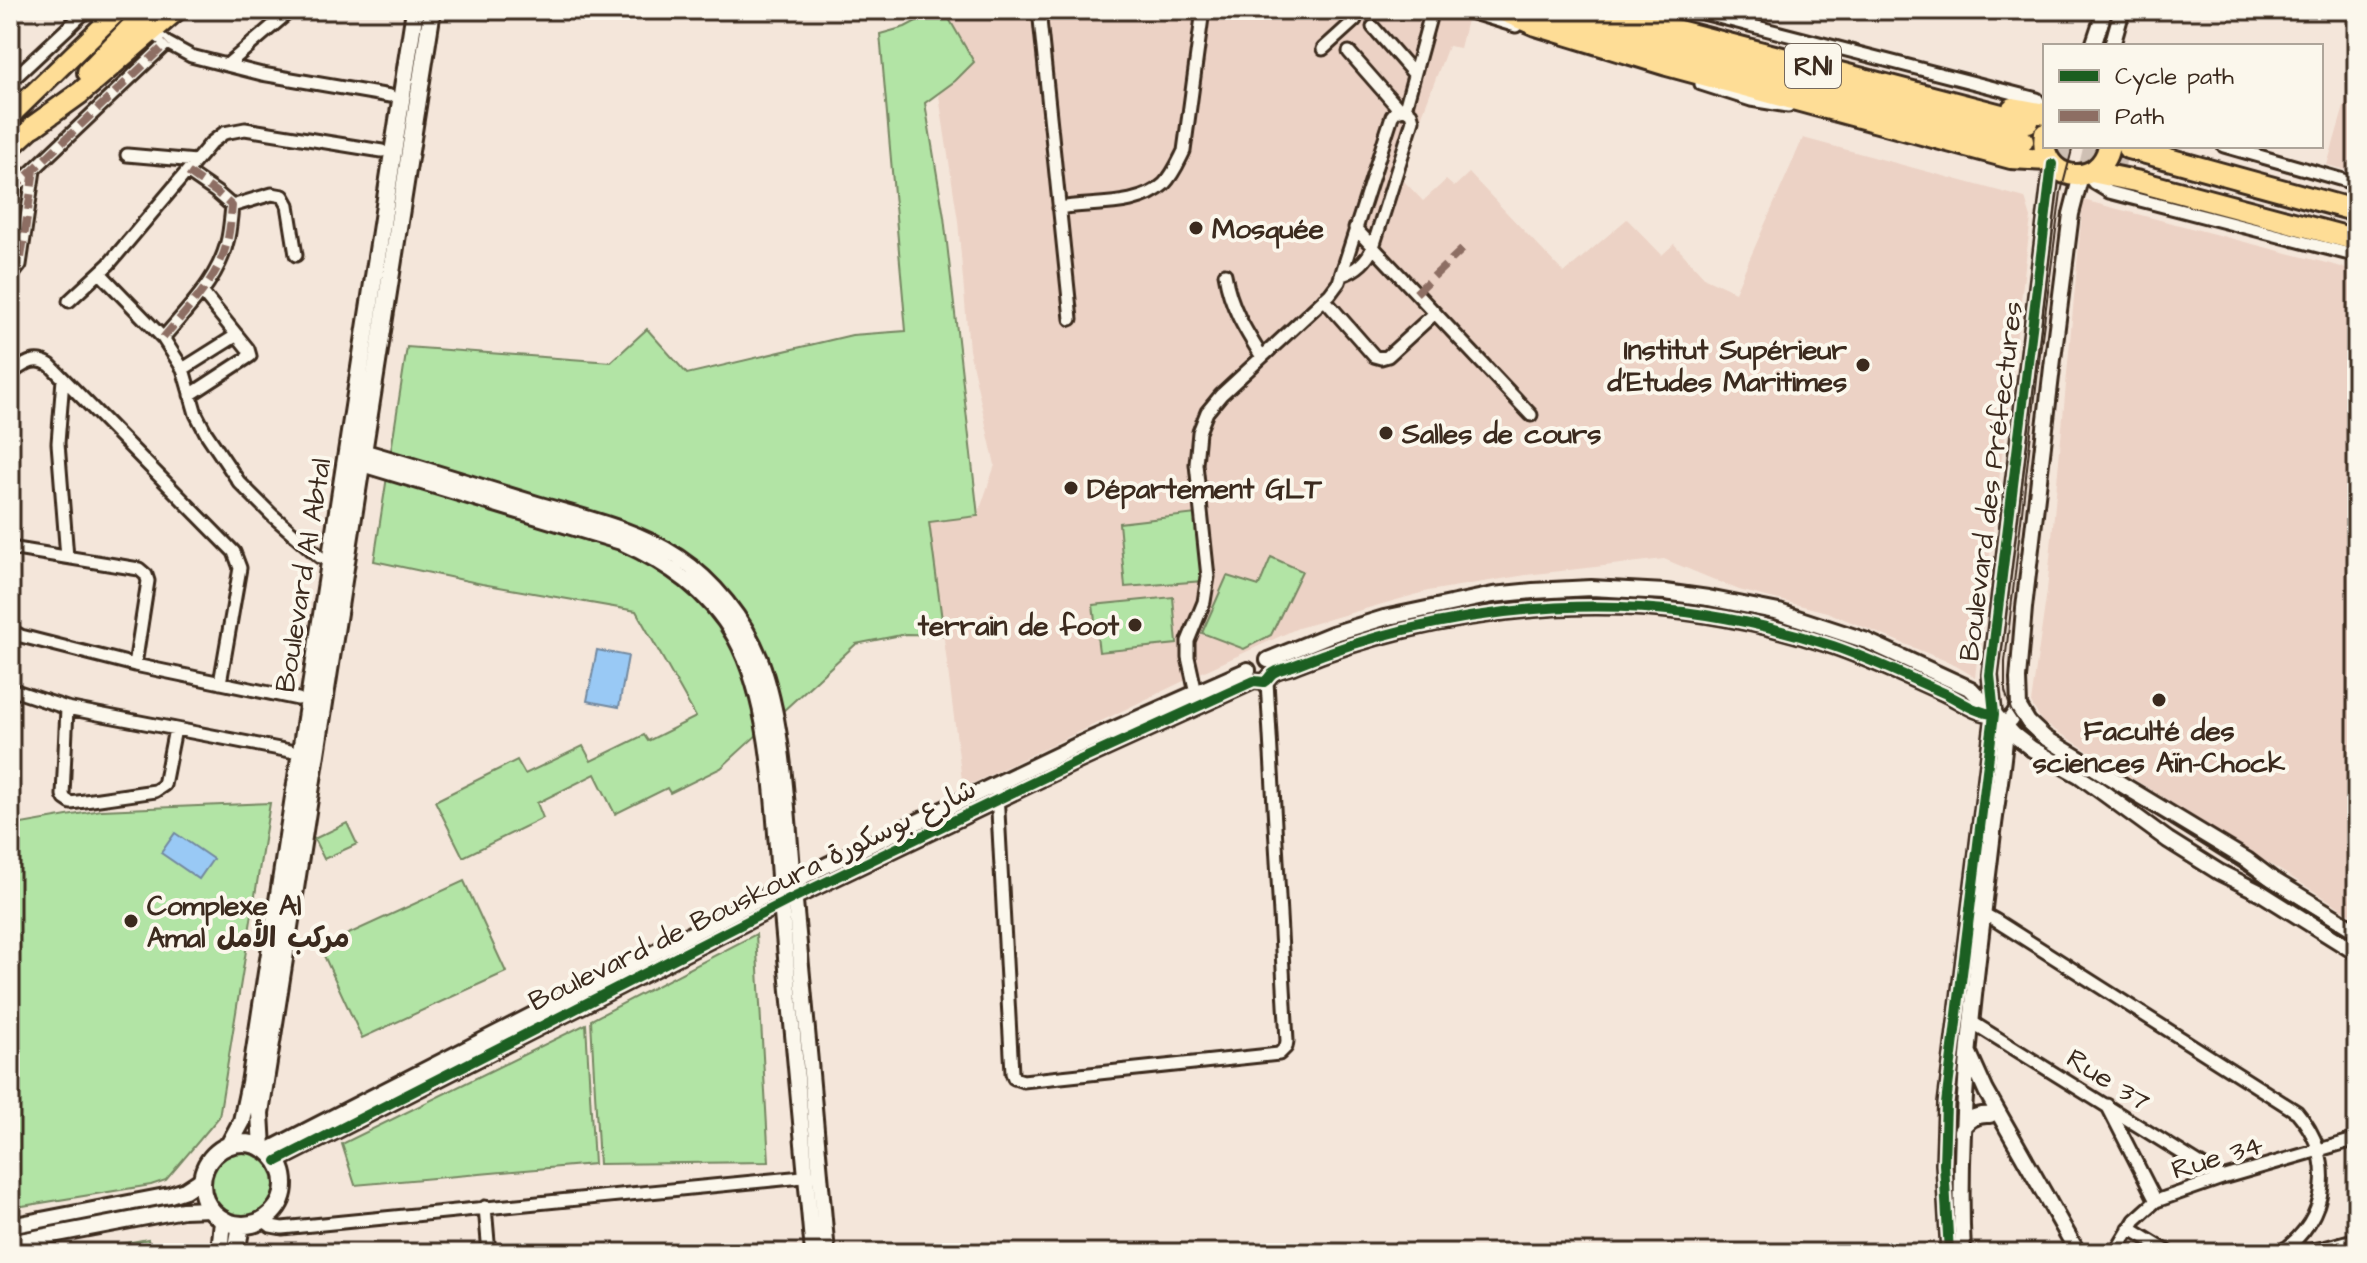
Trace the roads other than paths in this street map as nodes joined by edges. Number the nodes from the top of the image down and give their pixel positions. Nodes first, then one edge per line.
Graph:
1 (148, 10) edge
2 (176, 10) edge
3 (291, 10) edge
4 (415, 10) edge
5 (432, 10) edge
6 (1039, 10) edge
7 (1203, 10) edge
8 (1356, 10) edge
9 (1432, 10) edge
10 (1463, 10) edge
11 (1501, 10) edge
12 (1541, 10) edge
13 (1598, 10) edge
14 (1642, 10) edge
15 (1691, 10) edge
16 (2105, 10) edge
17 (2122, 10) edge
18 (101, 13) edge
19 (1373, 27) dead end
20 (160, 38) junction
21 (1644, 38) junction
22 (2094, 44) edge
23 (2113, 44) edge
24 (1323, 49) dead end
25 (1349, 52) dead end
26 (227, 65) junction
27 (1414, 74) junction
28 (10, 82) edge
29 (390, 96) dead end
30 (1402, 109) junction
31 (1840, 111) junction
32 (10, 116) edge
33 (2037, 124) edge
34 (34, 126) junction
35 (2043, 145) edge
36 (10, 148) edge
37 (2044, 148) edge
38 (2171, 148) edge
39 (2231, 148) edge
40 (382, 151) dead end
41 (2121, 153) edge
42 (127, 155) dead end
43 (1998, 155) junction
44 (196, 161) junction
45 (2050, 162) junction
46 (34, 170) junction
47 (187, 172) junction
48 (2087, 173) junction
49 (2357, 184) edge
50 (10, 192) edge
51 (2357, 199) edge
52 (232, 206) junction
53 (1059, 208) junction
54 (2357, 211) edge
55 (1355, 228) junction
56 (2357, 230) edge
57 (2357, 240) edge
58 (1373, 247) junction
59 (296, 255) dead end
60 (2357, 256) edge
61 (100, 273) junction
62 (1225, 274) dead end
63 (1342, 275) junction
64 (10, 278) edge
65 (202, 292) junction
66 (1324, 299) junction
67 (69, 301) dead end
68 (1435, 313) junction
69 (1071, 319) dead end
70 (237, 335) junction
71 (163, 338) junction
72 (1262, 357) junction
73 (183, 369) junction
74 (10, 374) edge
75 (63, 379) junction
76 (190, 395) junction
77 (1531, 415) dead end
78 (354, 455) junction
79 (10, 548) edge
80 (67, 557) junction
81 (320, 557) dead end
82 (10, 630) edge
83 (135, 665) junction
84 (1262, 673) junction
85 (1990, 675) junction
86 (220, 683) junction
87 (1971, 689) junction
88 (11, 692) edge
89 (1196, 693) junction
90 (298, 699) dead end
91 (2019, 707) junction
92 (67, 708) junction
93 (1994, 714) junction
94 (2006, 726) junction
95 (175, 729) junction
96 (2032, 749) junction
97 (290, 751) dead end
98 (2002, 768) junction
99 (997, 792) junction
100 (787, 893) junction
101 (1984, 914) junction
102 (2357, 931) edge
103 (2357, 953) edge
104 (1970, 1021) junction
105 (1953, 1042) junction
106 (1967, 1050) junction
107 (1951, 1063) junction
108 (1966, 1071) junction
109 (2107, 1105) junction
110 (1990, 1115) junction
111 (1961, 1131) junction
112 (2357, 1139) edge
113 (229, 1145) junction
114 (2318, 1150) junction
115 (269, 1153) junction
116 (813, 1176) junction
117 (2222, 1178) junction
118 (202, 1179) junction
119 (2156, 1201) junction
120 (485, 1207) junction
121 (216, 1214) junction
122 (263, 1220) junction
123 (241, 1225) junction
124 (10, 1226) edge
125 (2129, 1228) junction
126 (2357, 1239) edge
127 (10, 1243) edge
128 (2283, 1251) edge
129 (220, 1253) edge
130 (236, 1253) edge
131 (489, 1253) edge
132 (813, 1253) edge
133 (827, 1253) edge
134 (1949, 1253) edge
135 (1963, 1253) edge
136 (2067, 1253) edge
137 (2078, 1253) edge
138 (2115, 1253) edge
139 (2170, 1253) edge

1 - 34 highway
2 - 20 highway
3 - 26 street
4 - 78 main road, Boulevard Al Abtal
5 - 78 main road, Boulevard Al Abtal
6 - 53 street
7 - 53 street
8 - 24 street
9 - 27 street
10 - 31 street
11 - 31 highway
12 - 21 highway, RN1
13 - 33 highway, RN1
14 - 33 highway
15 - 33 street
16 - 22 street
17 - 23 street
18 - 28 street
18 - 32 main road
19 - 27 street
20 - 26 street
20 - 34 highway
20 - 46 street
21 - 33 highway, RN1
21 - 43 highway
25 - 30 street
26 - 29 street
27 - 30 street
30 - 55 street
30 - 58 street
31 - 43 highway
33 - 35 highway
34 - 36 main road
37 - 45 highway
38 - 51 highway
39 - 49 street
40 - 44 street
41 - 48 highway
41 - 54 highway
41 - 56 highway
42 - 44 street
43 - 45 highway
44 - 47 street
45 - 48 highway
45 - 85 street, Boulevard des Préfectures
46 - 50 street
46 - 64 street
47 - 52 street
47 - 61 street
48 - 57 highway
48 - 60 street
48 - 91 street, Boulevard des Préfectures
52 - 59 street
52 - 65 street
53 - 69 street
55 - 58 street
55 - 63 street
58 - 63 street
58 - 68 street
61 - 67 street
61 - 71 street
62 - 72 street
63 - 66 street
65 - 70 street
65 - 71 street
66 - 68 street
66 - 72 street
68 - 77 street
70 - 73 street
70 - 76 street
71 - 73 street
72 - 89 street
73 - 76 street
74 - 75 street
75 - 80 street
75 - 86 street
76 - 81 street
78 - 100 street
78 - 113 main road, Boulevard Al Abtal
78 - 115 main road, Boulevard Al Abtal
79 - 80 street
80 - 83 street
82 - 83 street
83 - 86 street
84 - 87 street, Boulevard de Bouskoura شارع بوسكورة
84 - 89 street, Boulevard de Bouskoura شارع بوسكورة
84 - 93 street, Boulevard de Bouskoura شارع بوسكورة
84 - 99 street, Boulevard de Bouskoura شارع بوسكورة
84 - 99 street
85 - 87 street
85 - 93 street, Boulevard des Préfectures
86 - 90 street
87 - 93 street
88 - 92 street
89 - 99 street, Boulevard de Bouskoura شارع بوسكورة
91 - 94 street
91 - 102 street
92 - 95 street
92 - 95 street
93 - 94 street, Boulevard de Bouskoura شارع بوسكورة
93 - 105 street, Boulevard des Préfectures
94 - 96 street, Boulevard de Bouskoura شارع بوسكورة
94 - 98 street
95 - 97 street
96 - 98 street
96 - 103 street, Boulevard de Bouskoura شارع بوسكورة
98 - 101 street
99 - 100 street, Boulevard de Bouskoura شارع بوسكورة
100 - 115 street, Boulevard de Bouskoura شارع بوسكورة
100 - 116 street
101 - 104 street
101 - 114 street
104 - 106 street
104 - 109 street, Rue 37
105 - 106 street
105 - 107 street, Boulevard des Préfectures
106 - 108 street
106 - 137 street
107 - 108 street
107 - 134 street, Boulevard des Préfectures
108 - 110 street
108 - 111 street
109 - 117 street, Rue 37
109 - 119 street
110 - 111 street
110 - 136 street
111 - 135 street
112 - 114 street, Rue 34
113 - 115 main road
113 - 118 main road
114 - 117 street, Rue 34
114 - 128 street
115 - 122 main road
116 - 120 street
116 - 132 street
116 - 133 street
117 - 119 street, Rue 34
118 - 121 main road
118 - 124 street
119 - 125 street, Rue 34
120 - 122 street
120 - 131 street
121 - 123 main road
121 - 127 street
121 - 129 main road
122 - 123 main road
123 - 130 main road
125 - 138 street, Rue 34
125 - 139 street
126 - 128 street

